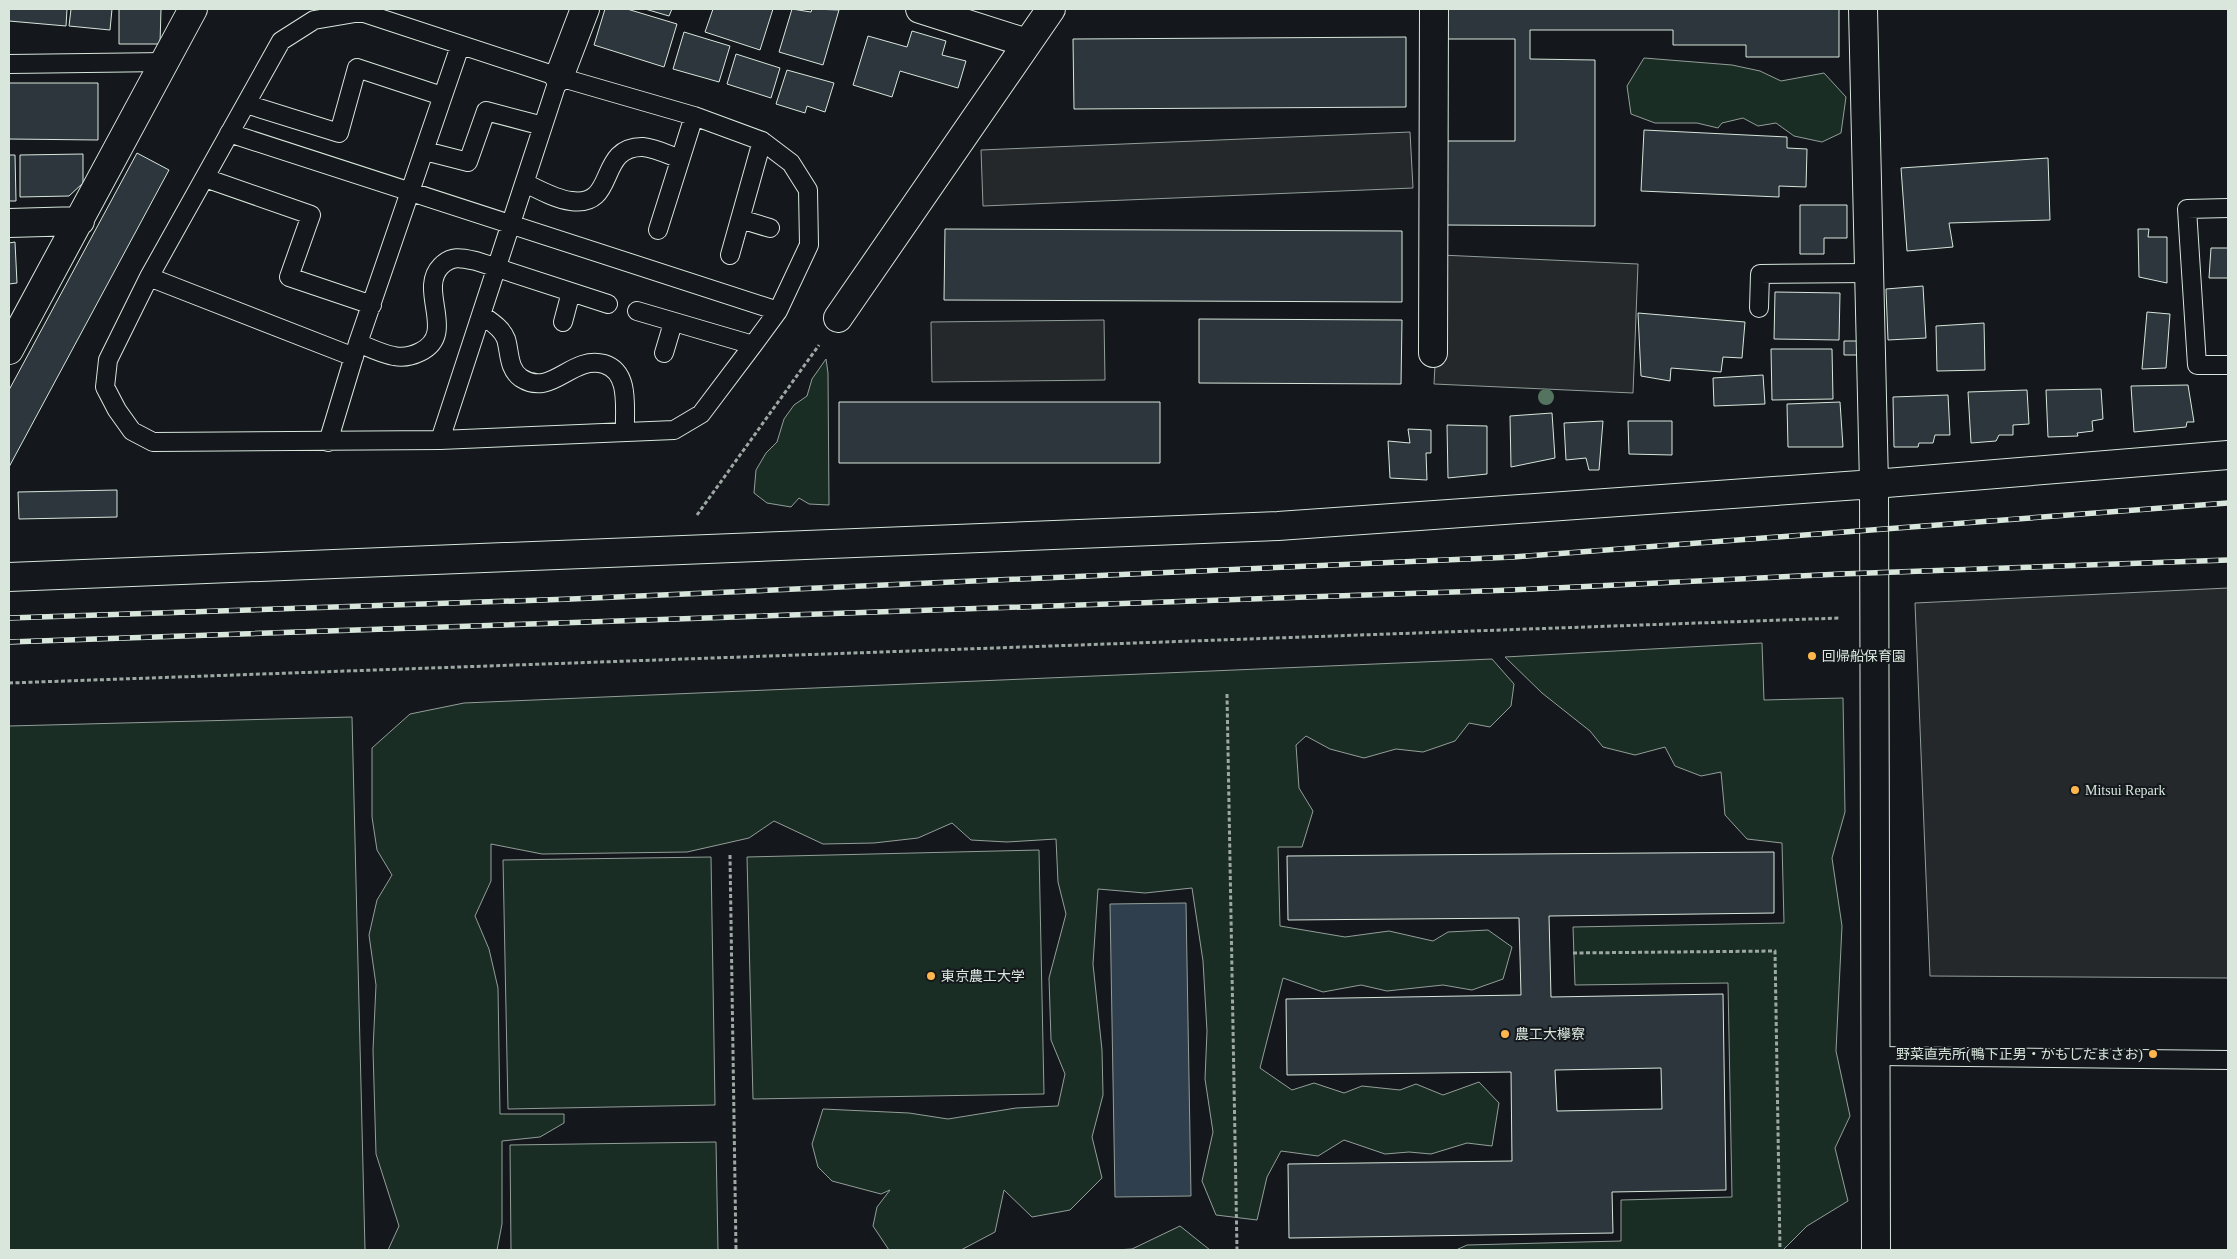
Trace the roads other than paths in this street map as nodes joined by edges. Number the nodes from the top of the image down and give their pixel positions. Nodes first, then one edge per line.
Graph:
1 (193, 9) edge
2 (586, 9) edge
3 (920, 9) edge
4 (1051, 9) edge
5 (1434, 9) edge
6 (1863, 9) edge
7 (1027, 44) junction
8 (460, 46) junction
9 (165, 62) junction
10 (9, 64) edge
11 (559, 77) junction
12 (442, 96) junction
13 (246, 104) junction
14 (694, 116) junction
15 (543, 126) junction
16 (230, 133) junction
17 (762, 141) junction
18 (425, 151) junction
19 (680, 159) junction
20 (205, 178) junction
21 (525, 183) junction
22 (410, 192) junction
23 (2228, 208) edge
24 (740, 219) junction
25 (80, 221) junction
26 (9, 223) edge
27 (511, 224) junction
28 (770, 228) dead end
29 (658, 230) dead end
30 (730, 255) dead end
31 (497, 268) junction
32 (1869, 273) junction
33 (149, 277) junction
34 (571, 292) junction
35 (608, 304) dead end
36 (372, 305) junction
37 (1759, 308) dead end
38 (637, 311) dead end
39 (778, 311) junction
40 (482, 315) junction
41 (838, 318) road end
42 (563, 322) dead end
43 (672, 323) junction
44 (753, 345) junction
45 (9, 350) edge
46 (356, 350) junction
47 (664, 353) dead end
48 (1432, 353) dead end
49 (2228, 365) edge
50 (625, 432) junction
51 (440, 440) junction
52 (328, 442) junction
53 (2228, 455) edge
54 (1874, 484) junction
55 (9, 576) edge
56 (1877, 1056) junction
57 (2228, 1060) edge
58 (1876, 1250) edge

1 - 9 street
2 - 11 street
3 - 7 street
4 - 7 street
5 - 48 street
6 - 32 street
7 - 41 street
8 - 11 lane
8 - 12 lane
8 - 13 lane
9 - 10 lane
9 - 25 street
11 - 14 lane
11 - 15 lane
12 - 13 lane
12 - 18 lane
13 - 16 lane
14 - 17 lane
14 - 19 lane
15 - 18 lane
15 - 21 lane
16 - 20 lane
16 - 22 lane
17 - 24 lane
17 - 39 lane
18 - 22 lane
19 - 21 lane
19 - 29 lane
20 - 33 lane
20 - 36 lane
21 - 27 lane
22 - 27 lane
22 - 36 lane
23 - 49 lane
24 - 28 lane
24 - 30 lane
25 - 26 street
25 - 45 street
27 - 31 lane
27 - 39 lane
31 - 34 lane
31 - 40 lane
31 - 46 lane
32 - 37 lane
32 - 54 street
33 - 46 lane
33 - 52 lane
34 - 35 lane
34 - 42 lane
36 - 46 lane
38 - 43 lane
39 - 44 lane
40 - 50 lane
40 - 51 lane
43 - 44 lane
43 - 47 lane
44 - 50 lane
46 - 52 lane
50 - 51 lane
51 - 52 lane
53 - 54 street
54 - 55 street
54 - 56 street
56 - 57 lane
56 - 58 street

